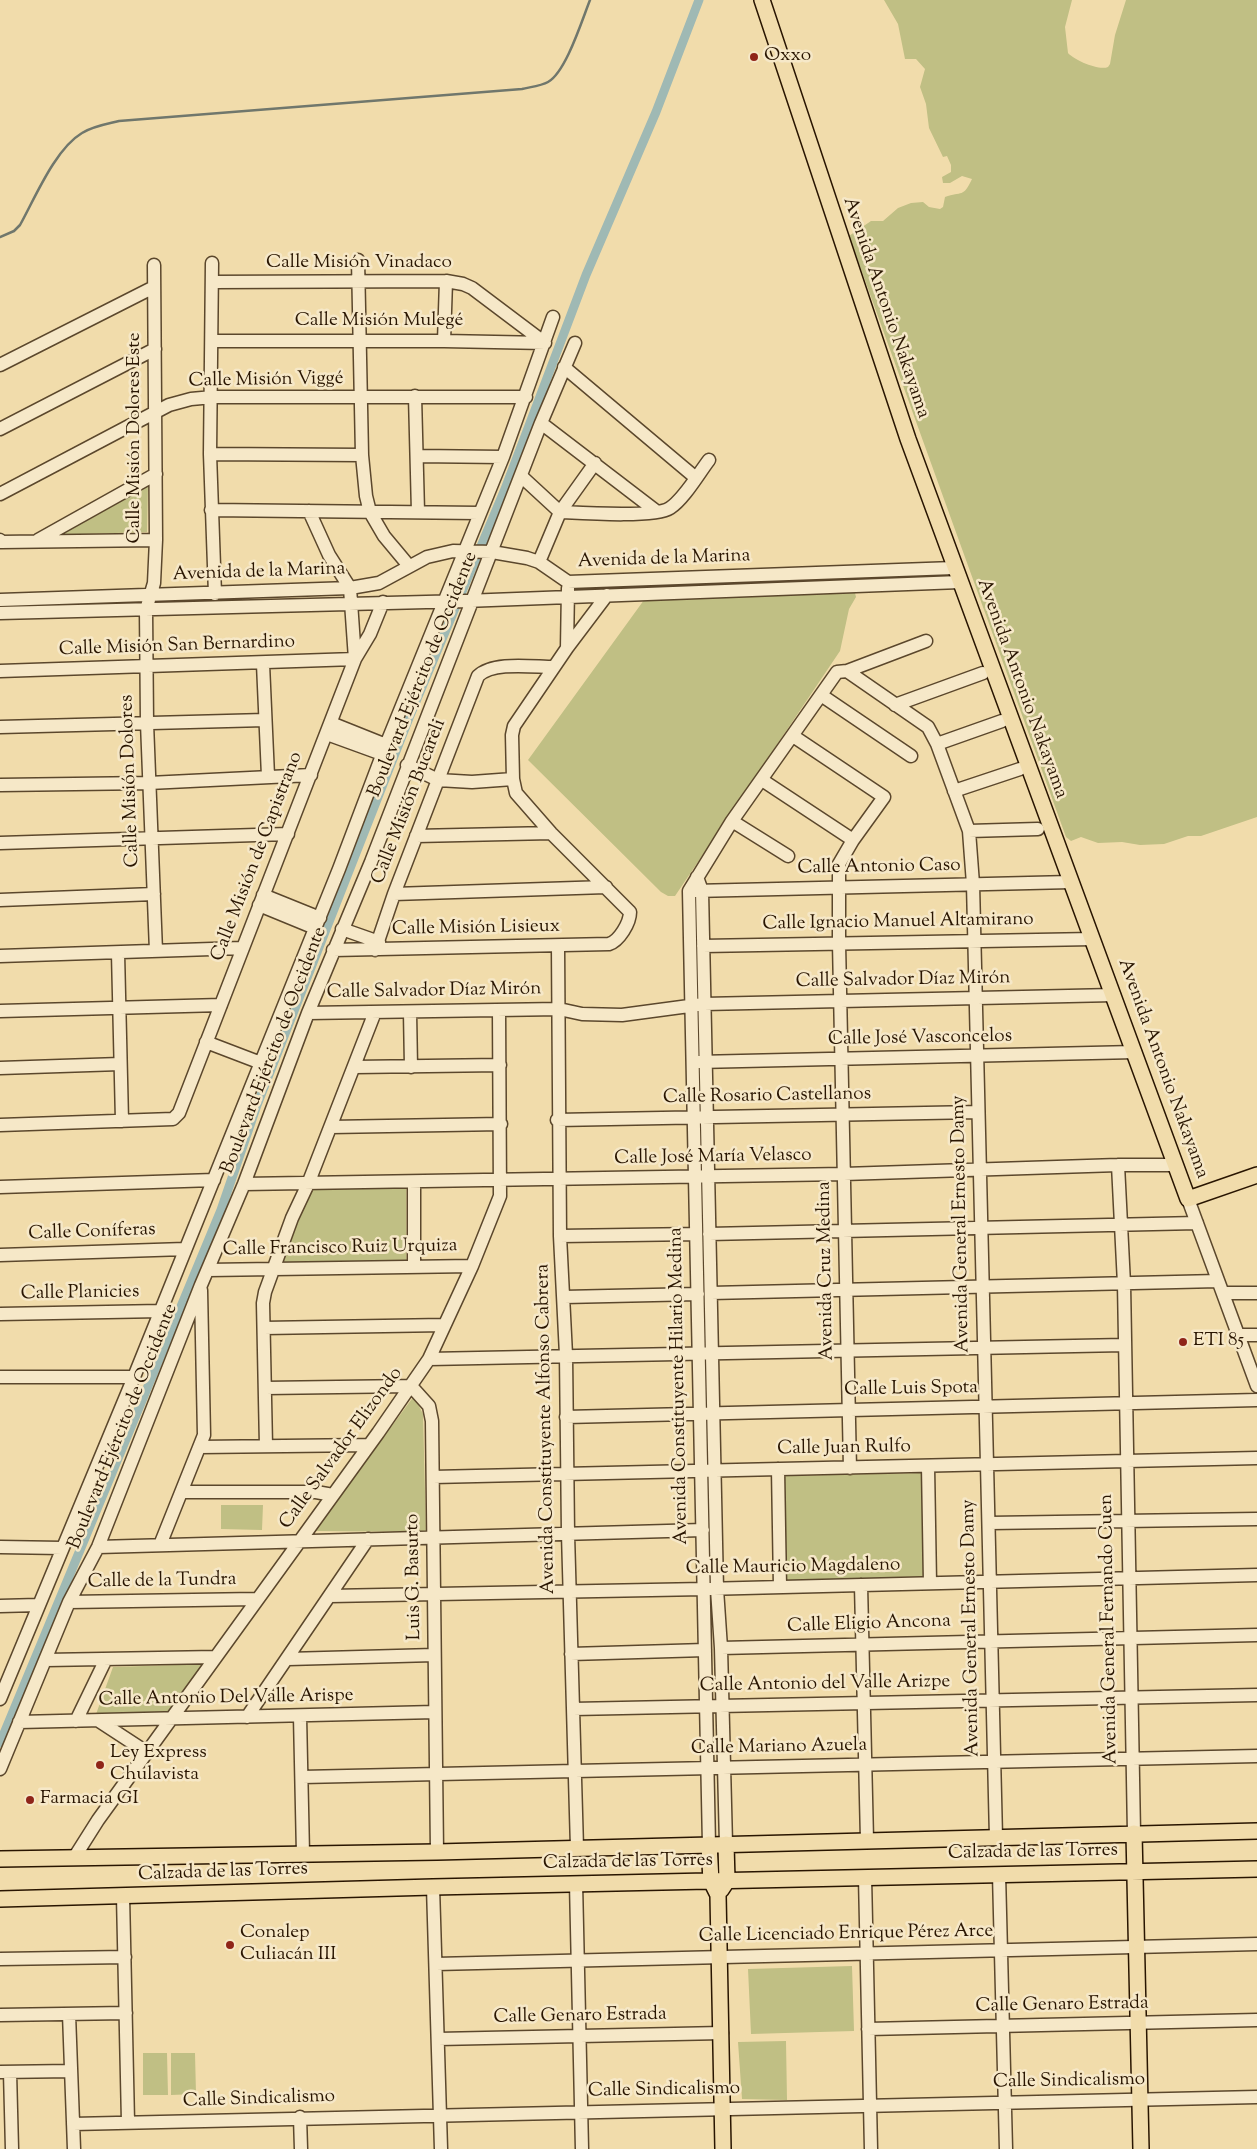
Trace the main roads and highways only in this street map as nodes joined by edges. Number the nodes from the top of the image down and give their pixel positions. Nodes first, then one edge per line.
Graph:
1 (762, 0) edge
2 (1257, 1175) edge
3 (1257, 1831) edge
4 (1134, 1834) junction
5 (709, 1844) junction
6 (726, 1844) junction
7 (0, 1858) edge
8 (1257, 1869) edge
9 (1136, 1871) junction
10 (711, 1881) junction
11 (727, 1881) junction
12 (718, 1895) junction
13 (0, 1899) edge
14 (723, 2149) edge
15 (1141, 2149) edge

1 - 2 main road, Avenida Antonio Nakayama
3 - 4 main road, Calzada de las Torres
4 - 6 main road, Calzada de las Torres
4 - 9 main road, Avenida General Fernando Cuen
5 - 6 main road, Calzada de las Torres
5 - 7 main road, Calzada de las Torres
5 - 10 main road, Avenida Constituyente Hilario Medina
6 - 11 main road, Avenida Constituyente Hilario Medina
8 - 9 main road, Calzada de las Torres
9 - 11 main road, Calzada de las Torres
9 - 15 main road, Avenida General Fernando Cuen
10 - 11 main road, Calzada de las Torres
10 - 12 main road, Avenida Constituyente Hilario Medina
10 - 13 main road, Calzada de las Torres
11 - 12 main road
12 - 14 main road, Avenida Constituyente Hilario Medina

